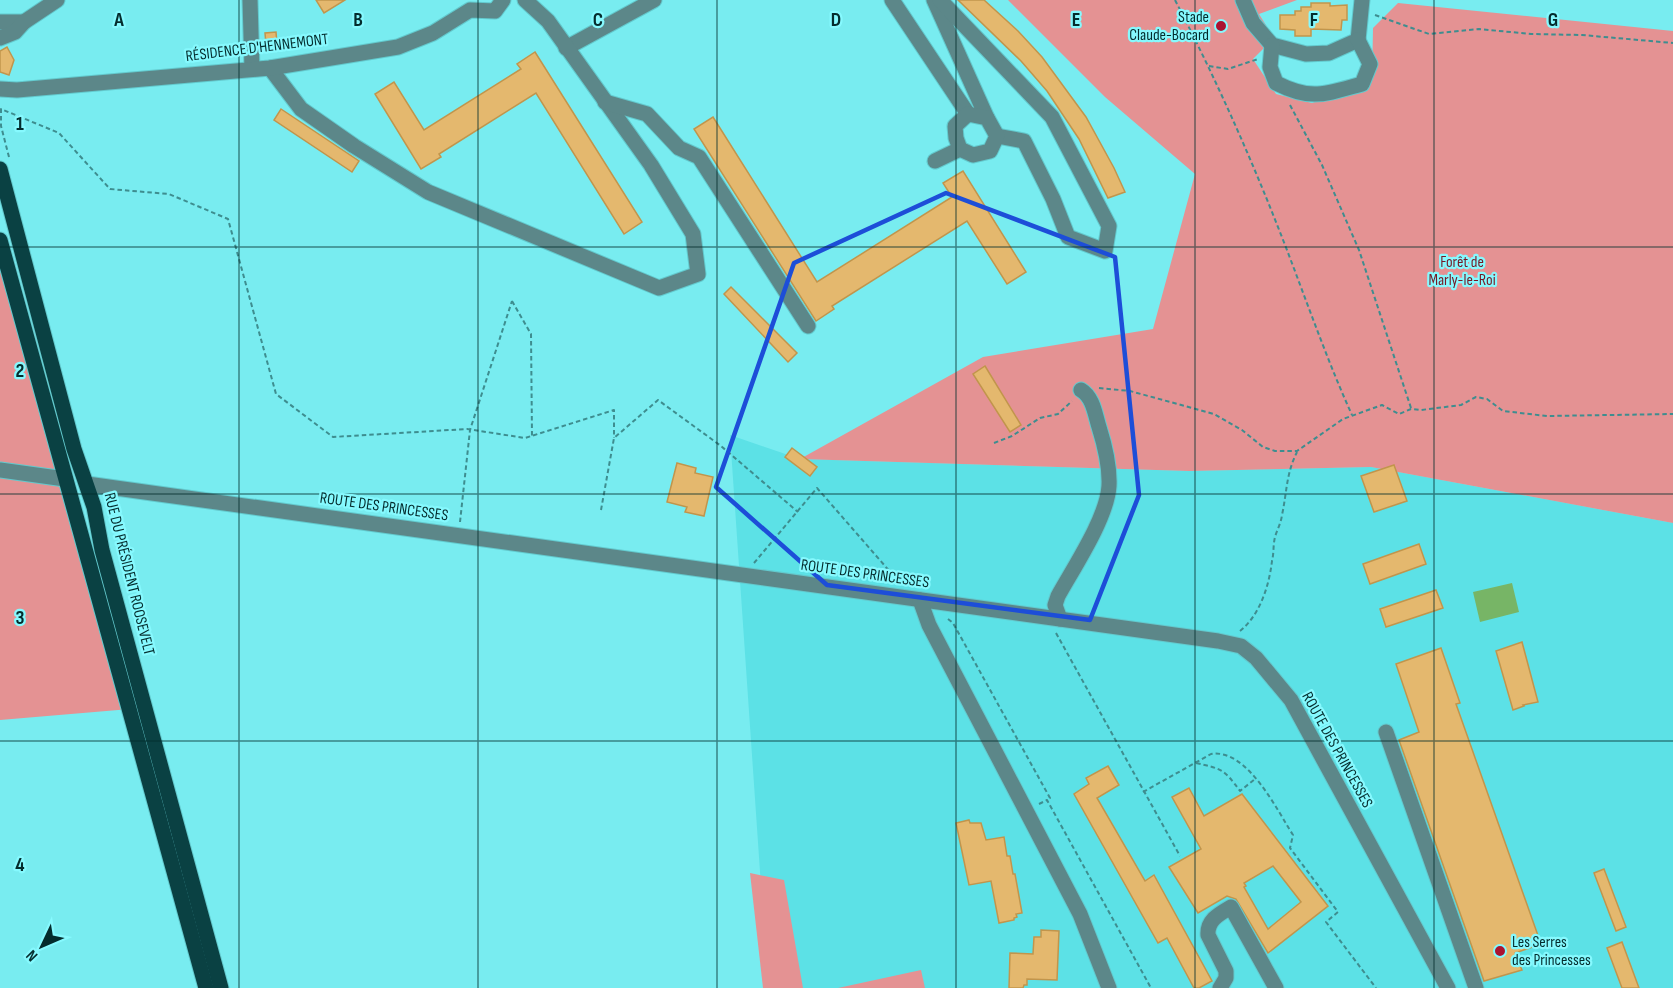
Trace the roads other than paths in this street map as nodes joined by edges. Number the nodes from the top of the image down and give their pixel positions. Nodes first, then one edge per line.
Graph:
1 (57, 0) edge
2 (250, 0) edge
3 (503, 0) edge
4 (525, 0) edge
5 (654, 0) edge
6 (892, 0) edge
7 (934, 0) edge
8 (940, 0) edge
9 (1243, 0) edge
10 (1362, 5) edge
11 (24, 21) junction
12 (0, 22) edge
13 (0, 38) edge
14 (1358, 40) junction
15 (566, 48) junction
16 (1271, 50) junction
17 (270, 68) junction
18 (252, 69) junction
19 (0, 89) edge
20 (605, 102) junction
21 (968, 114) junction
22 (987, 118) junction
23 (998, 136) junction
24 (960, 149) junction
25 (935, 161) dead end
26 (0, 169) edge
27 (0, 240) edge
28 (808, 326) dead end
29 (1081, 390) road end
30 (0, 470) edge
31 (65, 479) junction
32 (87, 484) junction
33 (921, 600) junction
34 (1055, 621) junction
35 (1386, 732) dead end
36 (206, 988) edge
37 (221, 988) edge
38 (1109, 988) edge
39 (1220, 988) edge
40 (1276, 988) edge
41 (1448, 988) edge
42 (1476, 988) edge

1 - 11 street
2 - 18 street
3 - 17 street, RÉSIDENCE D'HENNEMONT
4 - 15 street
5 - 15 street
6 - 21 street
7 - 22 street
8 - 23 street
9 - 16 street
10 - 14 street
11 - 12 street
11 - 13 street
14 - 16 street
14 - 16 street
15 - 20 street
17 - 18 street, RÉSIDENCE D'HENNEMONT
17 - 20 street
18 - 19 street, RÉSIDENCE D'HENNEMONT
20 - 28 street
21 - 22 street
21 - 24 street
22 - 23 street
23 - 24 street
24 - 25 street
26 - 32 main road, RUE DU PRÉSIDENT ROOSEVELT
27 - 31 main road, RUE DU PRÉSIDENT ROOSEVELT
29 - 34 street
30 - 31 street
31 - 36 main road, RUE DU PRÉSIDENT ROOSEVELT
32 - 33 street, ROUTE DES PRINCESSES
32 - 37 main road, RUE DU PRÉSIDENT ROOSEVELT
33 - 34 street, ROUTE DES PRINCESSES
33 - 38 street
34 - 41 street, ROUTE DES PRINCESSES
35 - 42 street
39 - 40 street

